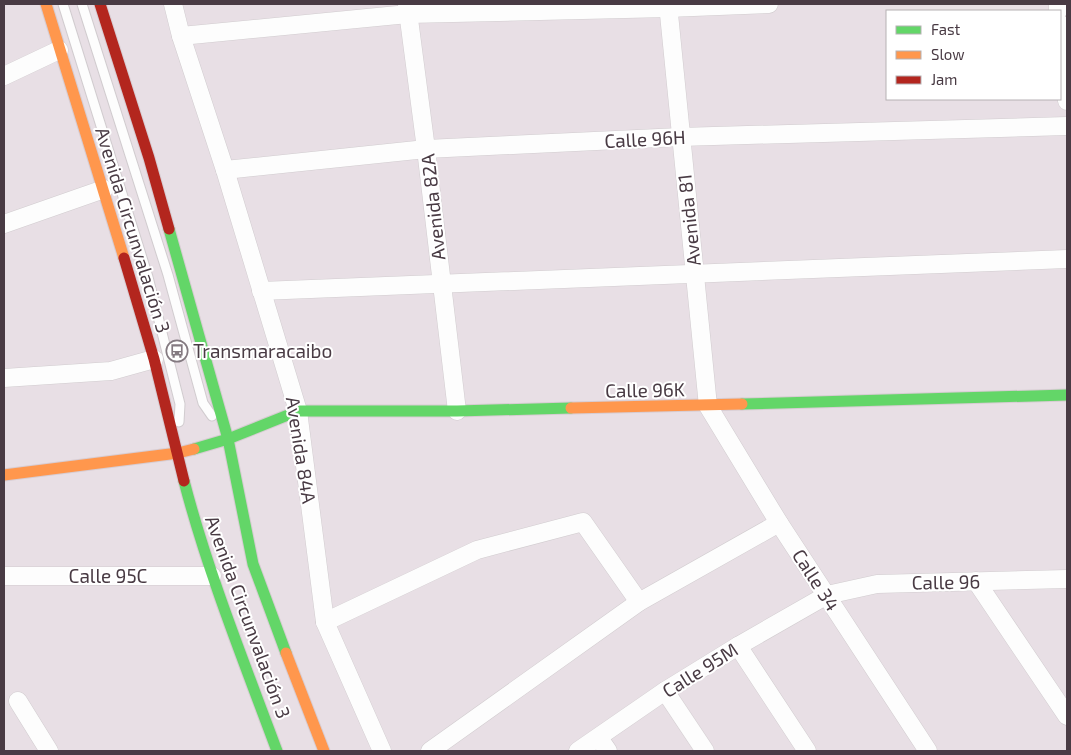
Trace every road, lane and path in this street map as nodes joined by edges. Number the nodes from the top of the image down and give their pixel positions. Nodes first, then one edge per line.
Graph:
1 (46, 4) edge
2 (63, 4) edge
3 (82, 4) edge
4 (100, 4) edge
5 (173, 4) edge
6 (769, 4) edge
7 (668, 6) edge
8 (408, 9) edge
9 (1061, 35) edge
10 (181, 36) junction
11 (59, 50) junction
12 (4, 76) edge
13 (1067, 101) edge
14 (1067, 126) edge
15 (680, 137) junction
16 (426, 149) junction
17 (225, 170) junction
18 (104, 189) junction
19 (4, 224) edge
20 (1067, 259) edge
21 (695, 274) junction
22 (441, 282) junction
23 (261, 291) junction
24 (154, 359) junction
25 (4, 378) edge
26 (1067, 396) edge
27 (708, 406) junction
28 (298, 411) junction
29 (457, 411) junction
30 (228, 439) junction
31 (178, 453) junction
32 (4, 476) edge
33 (779, 523) junction
34 (4, 576) edge
35 (212, 576) junction
36 (1067, 579) edge
37 (976, 581) junction
38 (827, 595) junction
39 (639, 602) junction
40 (324, 622) junction
41 (738, 646) junction
42 (665, 691) junction
43 (18, 701) dead end
44 (1067, 716) edge
45 (603, 745) edge
46 (50, 751) edge
47 (278, 751) edge
48 (324, 751) edge
49 (382, 751) edge
50 (430, 751) edge
51 (578, 751) edge
52 (705, 751) edge
53 (807, 751) edge
54 (928, 751) edge

1 - 11 main road, Avenida Circunvalación 3
2 - 31 lane
3 - 30 lane
4 - 30 main road, Avenida Circunvalación 3
5 - 10 street, Avenida 84A
6 - 7 street
7 - 8 street
7 - 15 street, Avenida 81
8 - 10 street
8 - 16 street, Avenida 82A
9 - 13 street
10 - 17 street, Avenida 84A
11 - 12 street
11 - 18 main road, Avenida Circunvalación 3
14 - 15 street, Calle 96H
15 - 16 street, Calle 96H
15 - 21 street, Avenida 81
16 - 17 street, Calle 96H
16 - 22 street, Avenida 82A
17 - 23 street, Avenida 84A
18 - 19 street
18 - 24 main road, Avenida Circunvalación 3
20 - 21 street
21 - 22 street
21 - 27 street, Avenida 81
22 - 23 street
22 - 29 street, Avenida 82A
23 - 28 street, Avenida 84A
24 - 25 street
24 - 31 main road, Avenida Circunvalación 3
26 - 27 main road, Calle 96K
27 - 29 main road, Calle 96K
27 - 33 street, Calle 34
28 - 29 main road, Calle 96K
28 - 30 main road, Calle 96K
28 - 40 street, Avenida 84A
30 - 31 main road, Calle 96K
30 - 48 main road, Avenida Circunvalación 3
31 - 32 main road, Calle 96K
31 - 35 main road, Avenida Circunvalación 3
33 - 38 street, Calle 34
33 - 39 street
34 - 35 street, Calle 95C
35 - 47 main road, Avenida Circunvalación 3
36 - 37 street, Calle 96
37 - 38 street, Calle 96
37 - 44 street
38 - 41 street, Calle 95M
38 - 54 street, Calle 34
39 - 40 street
39 - 50 street
40 - 49 street, Avenida 84A
41 - 42 street, Calle 95M
41 - 53 street
42 - 45 street, Calle 95M
42 - 52 street
43 - 46 street
45 - 51 street, Calle 95M

